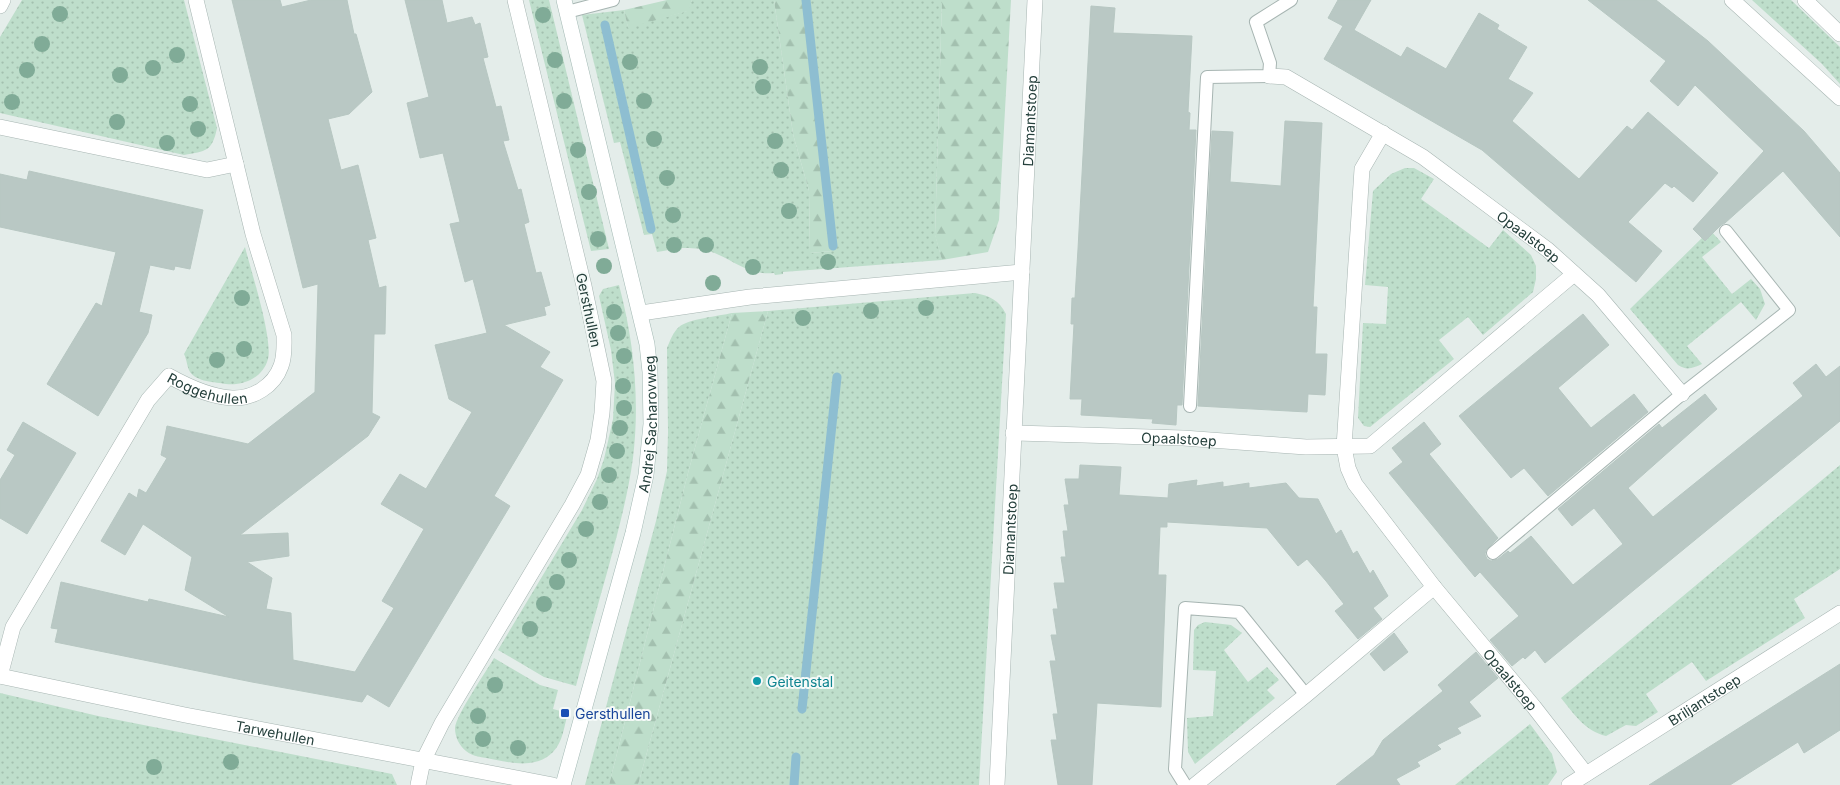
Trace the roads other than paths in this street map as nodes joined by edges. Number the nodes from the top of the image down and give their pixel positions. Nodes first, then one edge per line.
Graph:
1 (3, 0) edge
2 (196, 0) edge
3 (515, 0) edge
4 (613, 0) edge
5 (1035, 0) edge
6 (1291, 0) edge
7 (1732, 0) edge
8 (1805, 0) edge
9 (0, 6) edge
10 (566, 6) edge
11 (1840, 34) edge
12 (1269, 76) junction
13 (1840, 98) edge
14 (0, 126) edge
15 (1383, 133) junction
16 (236, 164) junction
17 (1726, 231) dead end
18 (1022, 272) junction
19 (1574, 274) junction
20 (641, 313) junction
21 (1682, 394) junction
22 (1190, 406) dead end
23 (1013, 432) junction
24 (1344, 447) junction
25 (1494, 553) dead end
26 (1434, 587) junction
27 (1840, 613) edge
28 (0, 676) edge
29 (1306, 695) junction
30 (423, 761) junction
31 (1586, 774) junction
32 (418, 785) edge
33 (553, 785) edge
34 (563, 785) edge
35 (997, 785) edge
36 (1185, 785) edge
37 (1195, 785) edge
38 (1569, 785) edge

1 - 9 street
2 - 16 street, Roggehullen
3 - 30 street, Gersthullen
4 - 10 lane
5 - 18 street, Diamantstoep
6 - 12 lane
7 - 13 street
8 - 11 street
10 - 20 street, Andrej Sacharovweg
12 - 15 street, Opaalstoep
12 - 22 lane
14 - 16 street
15 - 19 street, Opaalstoep
15 - 24 street, Opaalstoep
16 - 28 street, Roggehullen
17 - 21 lane
18 - 20 street
18 - 23 street, Diamantstoep
19 - 21 street, Opaalstoep
19 - 24 street, Opaalstoep
20 - 34 street, Andrej Sacharovweg
21 - 25 lane
23 - 24 street, Opaalstoep
23 - 35 street, Diamantstoep
24 - 26 street, Opaalstoep
26 - 29 street
26 - 31 street, Opaalstoep
27 - 31 street, Briljantstoep
28 - 30 street, Tarwehullen
29 - 36 lane
29 - 37 street
30 - 32 street, Gersthullen
30 - 33 street, Tarwehullen
31 - 38 street, Briljantstoep

